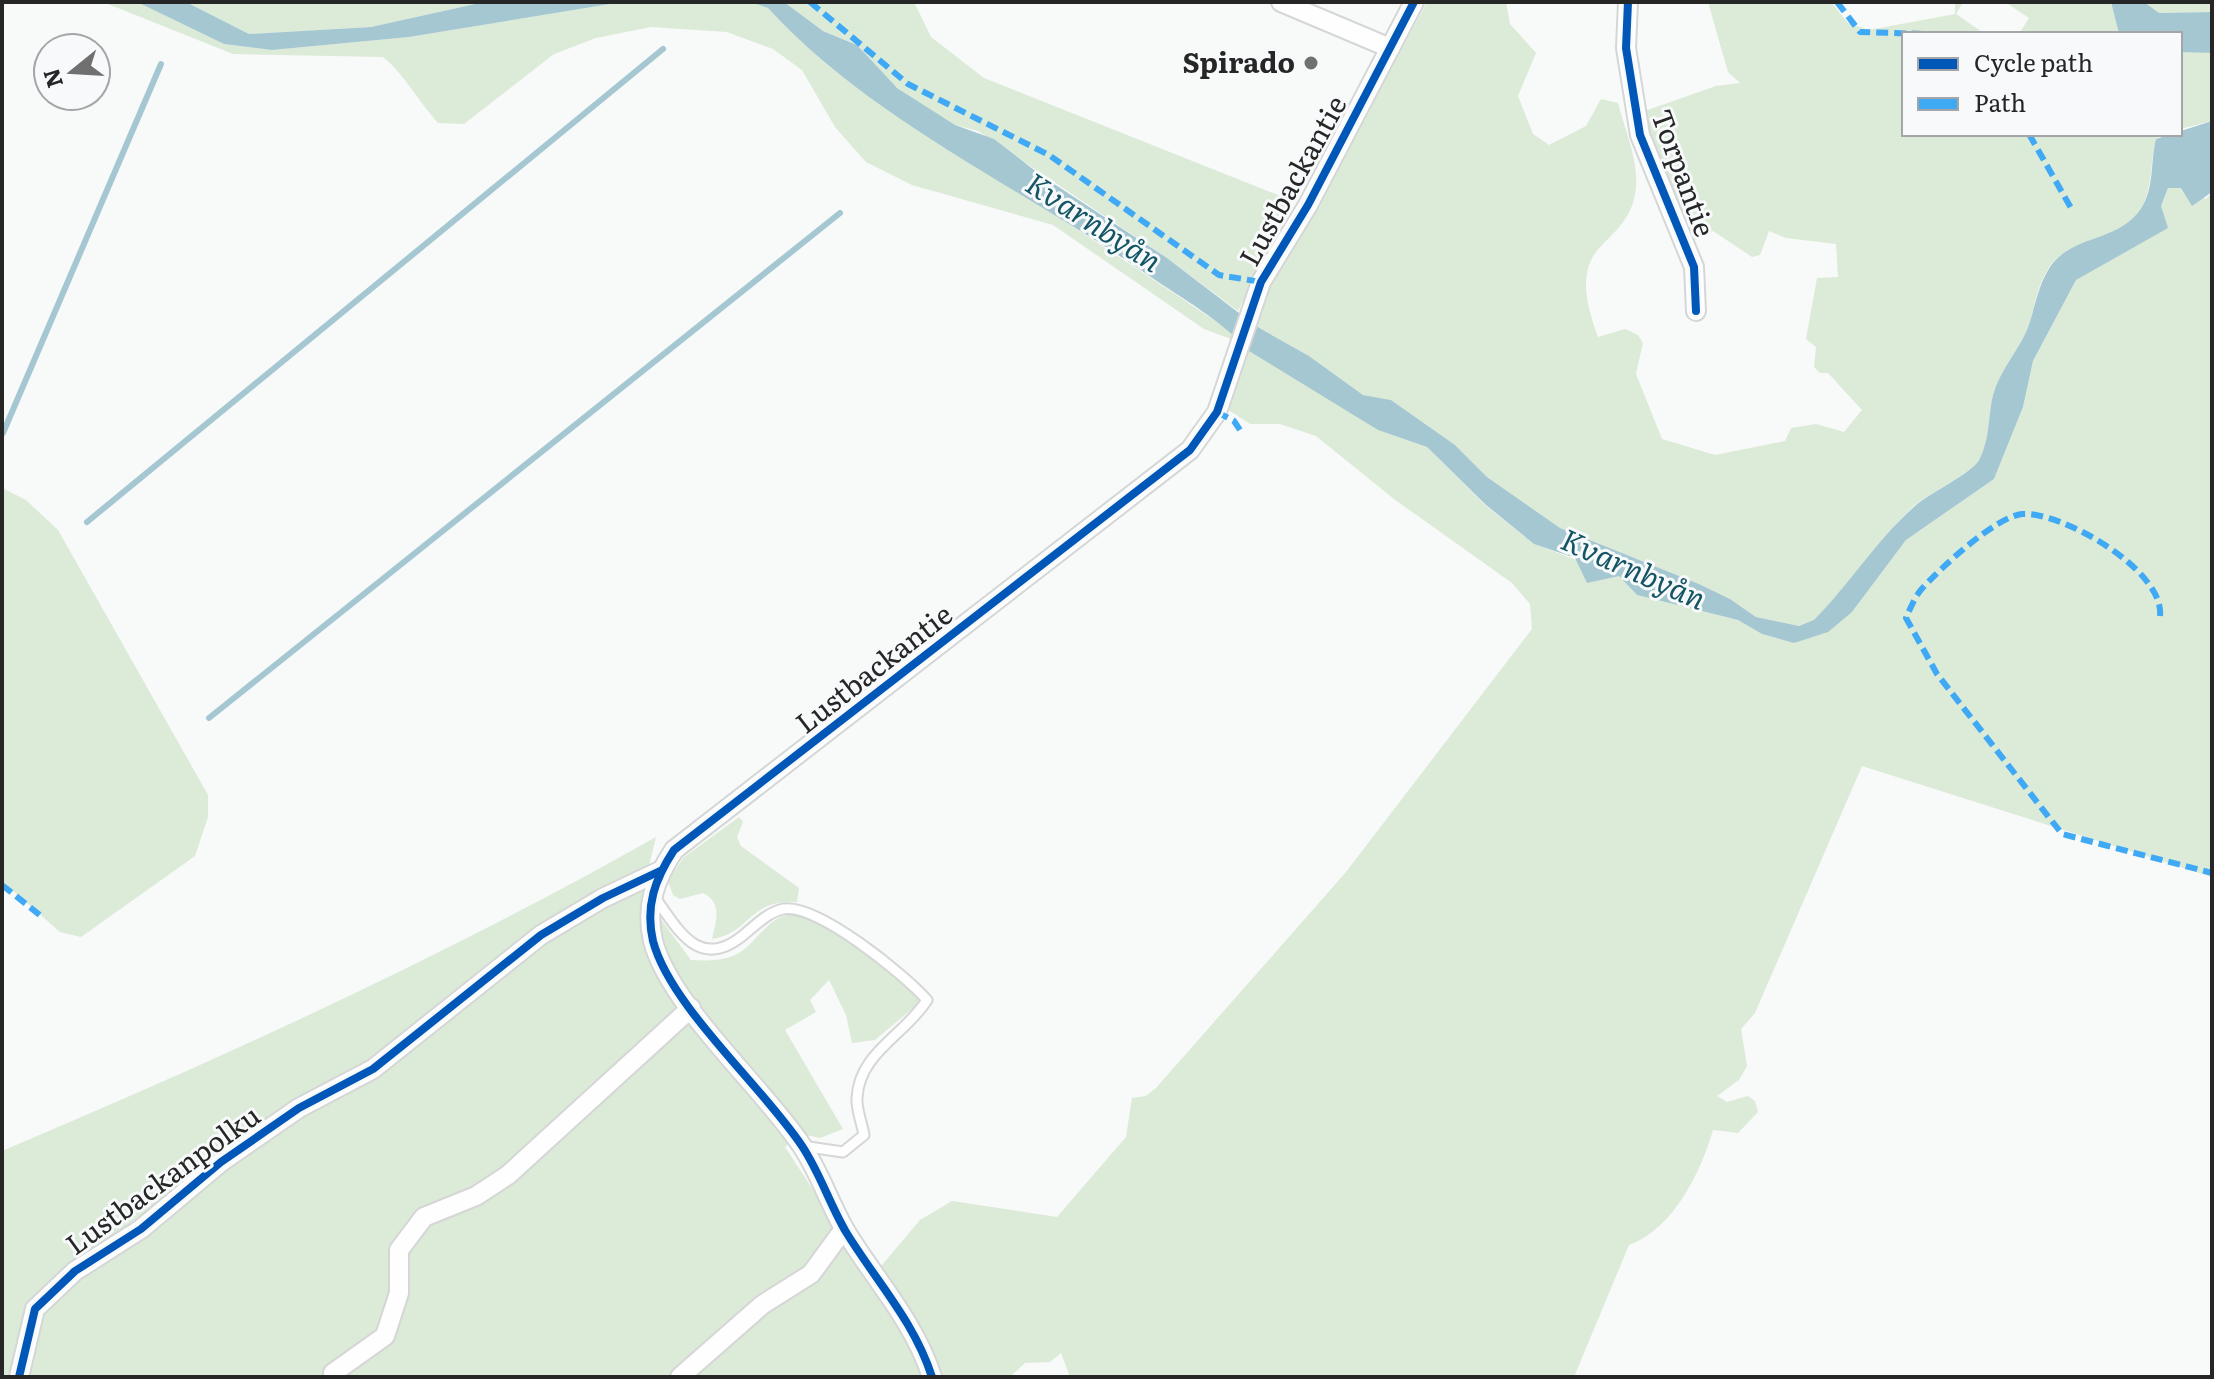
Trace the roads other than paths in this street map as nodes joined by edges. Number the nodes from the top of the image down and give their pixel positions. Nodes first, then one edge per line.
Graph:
1 (1281, 2) edge
2 (1414, 2) edge
3 (1628, 2) edge
4 (1390, 48) junction
5 (1696, 311) dead end
6 (660, 871) junction
7 (652, 893) junction
8 (691, 1008) junction
9 (802, 1146) junction
10 (844, 1229) junction
11 (333, 1373) dead end
12 (19, 1377) edge
13 (680, 1377) edge
14 (932, 1377) edge

1 - 4 street
2 - 4 street, Lustbackantie
3 - 5 street, Torpantie
4 - 6 street, Lustbackantie
6 - 7 street, Lustbackantie
6 - 12 street, Lustbackanpolku
7 - 8 street, Lustbackantie
7 - 9 lane
8 - 9 street, Lustbackantie
8 - 11 street
9 - 10 street, Lustbackantie
10 - 13 street
10 - 14 street, Lustbackantie

